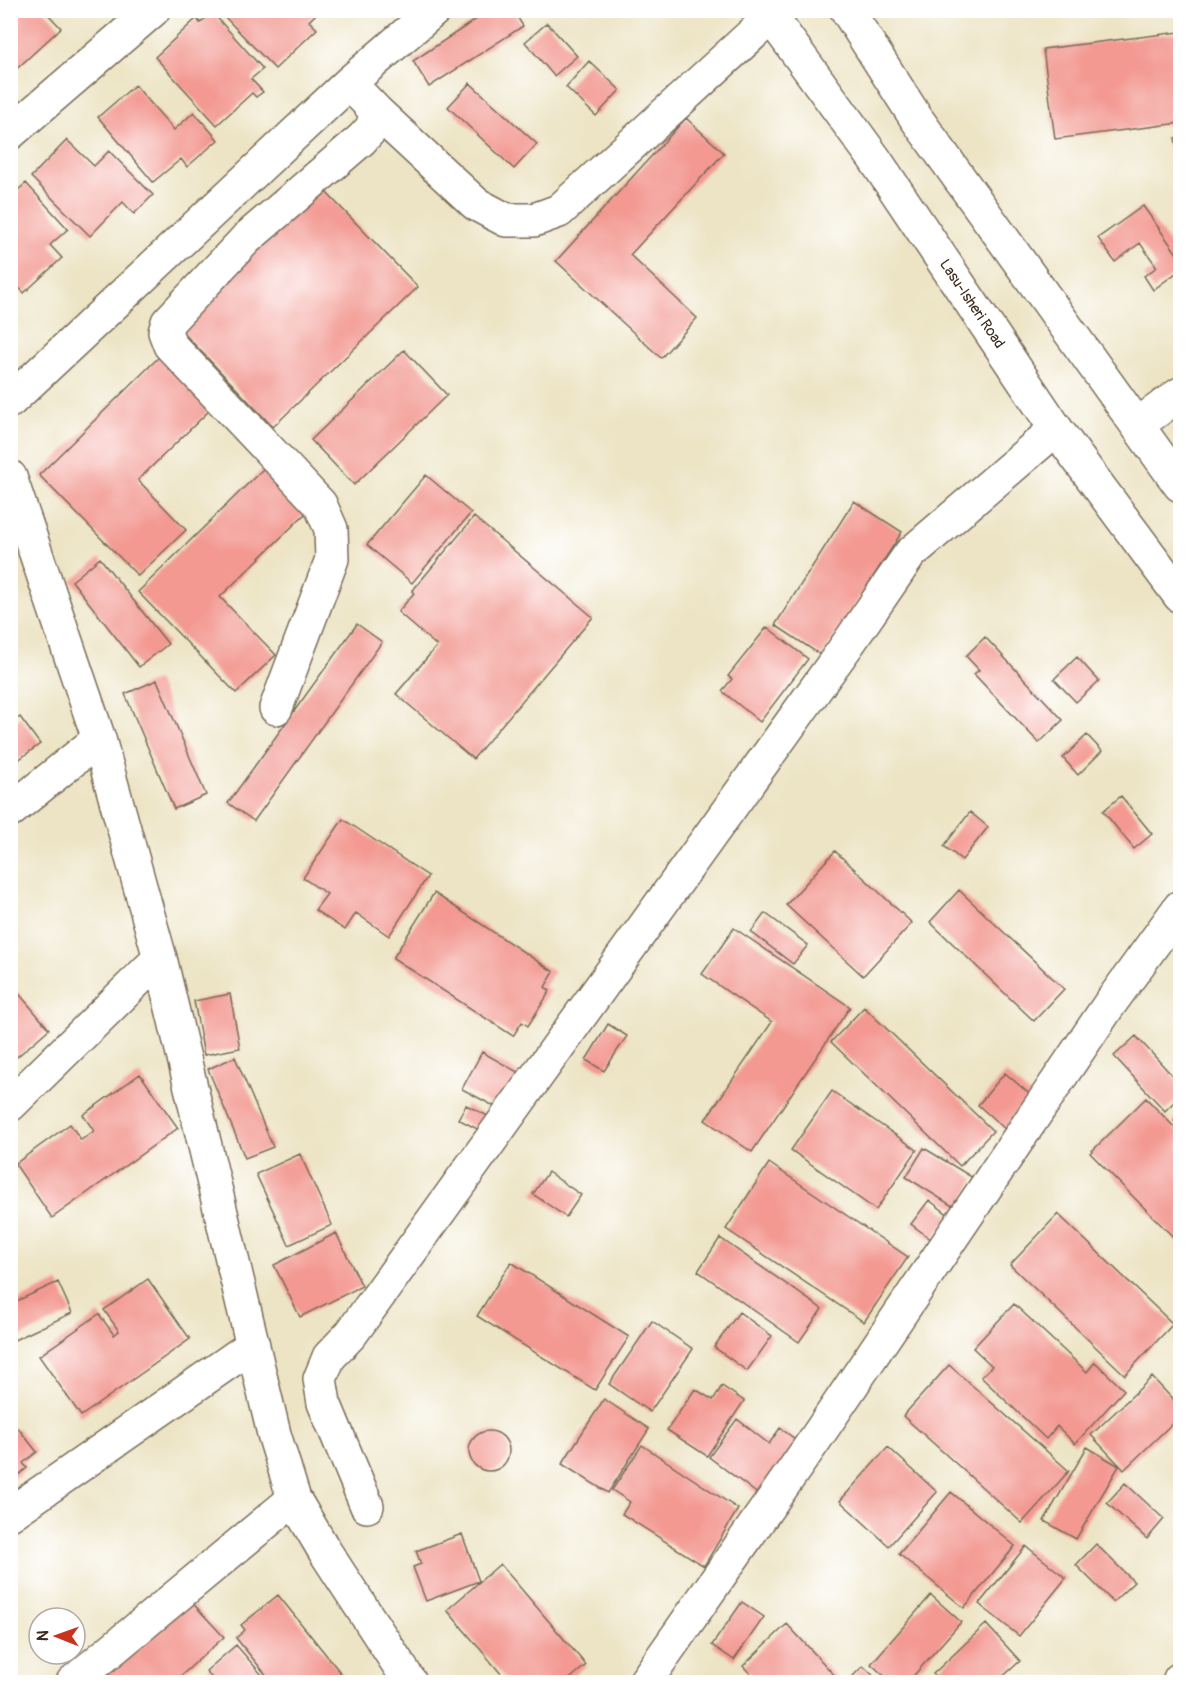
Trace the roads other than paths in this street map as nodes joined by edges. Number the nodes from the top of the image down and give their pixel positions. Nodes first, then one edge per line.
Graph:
1 (153, 10) edge
2 (434, 10) edge
3 (848, 10) edge
4 (768, 14) edge
5 (348, 83) junction
6 (376, 112) junction
7 (10, 133) edge
8 (1180, 394) edge
9 (10, 401) edge
10 (1137, 425) junction
11 (1056, 429) junction
12 (10, 477) edge
13 (1180, 486) edge
14 (1180, 596) edge
15 (276, 708) dead end
16 (99, 740) junction
17 (10, 811) edge
18 (1180, 907) edge
19 (160, 958) junction
20 (10, 1105) edge
21 (253, 1346) junction
22 (294, 1499) junction
23 (367, 1506) dead end
24 (10, 1514) edge
25 (73, 1683) edge
26 (410, 1683) edge
27 (645, 1683) edge

1 - 7 street
2 - 5 street
3 - 10 street
4 - 6 street
4 - 11 street, Lasu-Isheri Road
5 - 6 street
5 - 9 street
6 - 15 street
8 - 10 street
10 - 13 street
11 - 14 street, Lasu-Isheri Road
11 - 23 street
12 - 16 street
16 - 17 street
16 - 19 street
18 - 27 street
19 - 20 street
19 - 21 street
21 - 22 street
21 - 24 street
22 - 25 street
22 - 26 street

